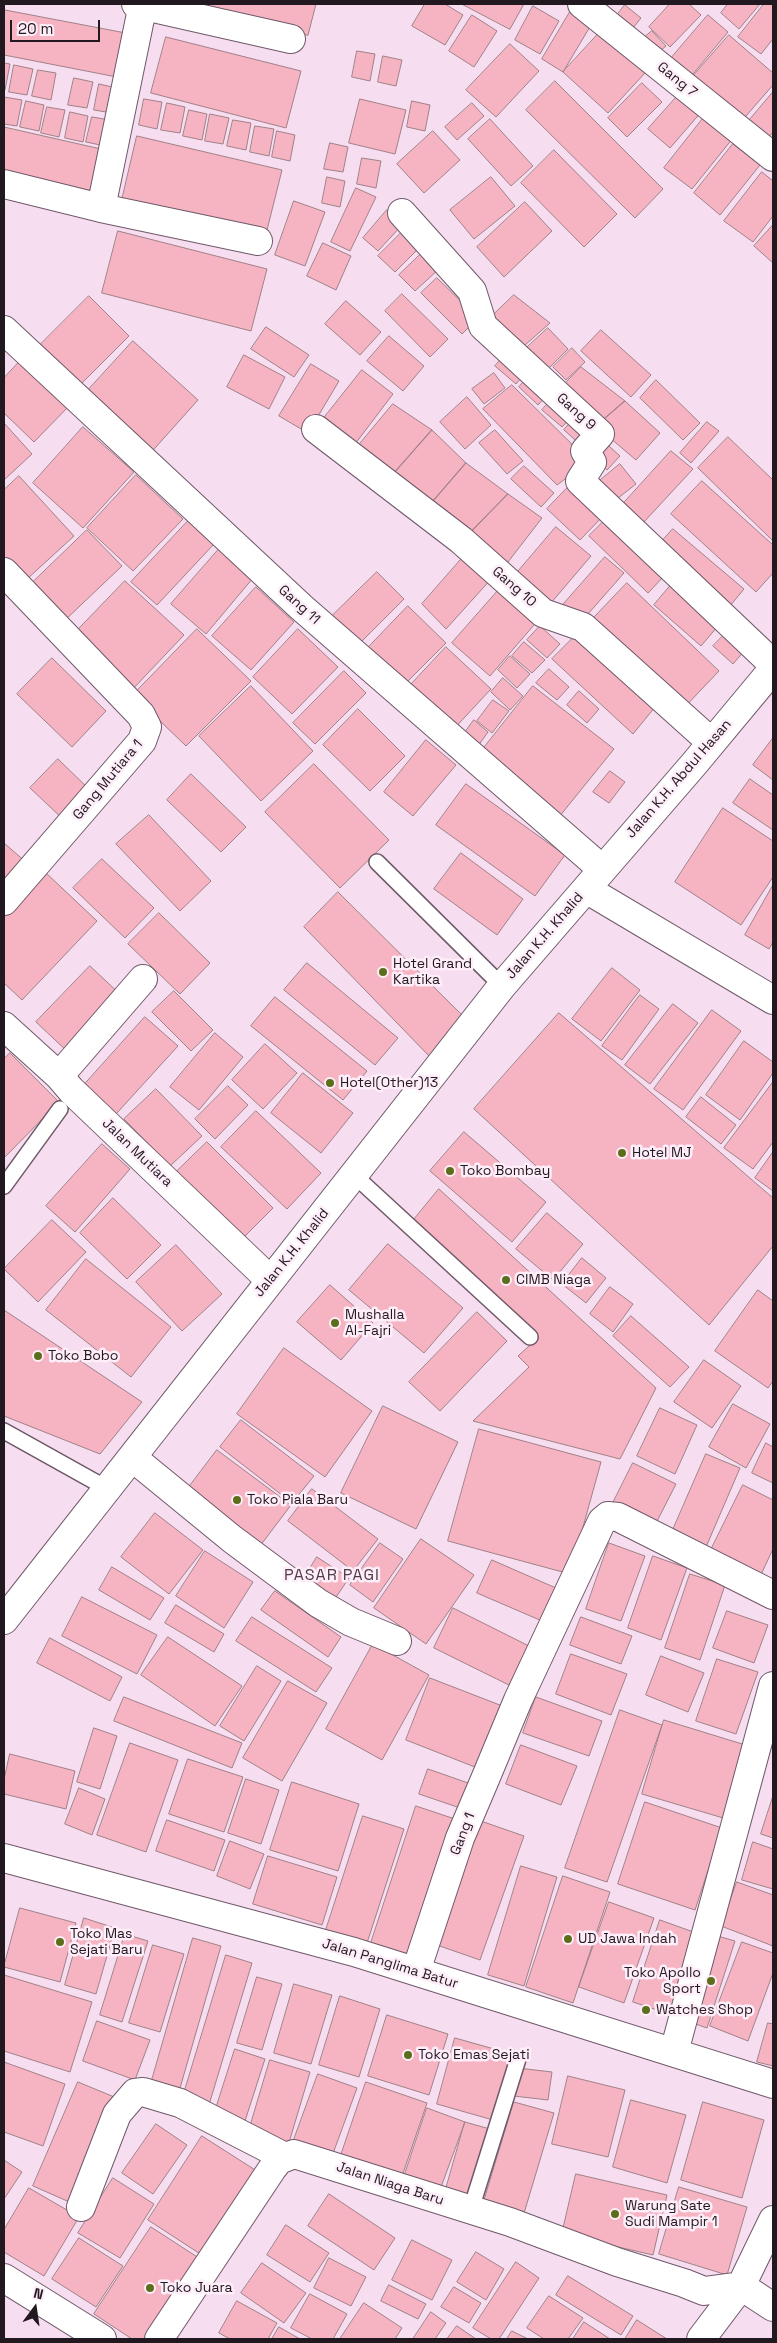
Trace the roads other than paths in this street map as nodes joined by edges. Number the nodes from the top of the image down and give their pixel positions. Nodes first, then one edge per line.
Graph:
1 (140, 4) edge
2 (582, 4) edge
3 (291, 39) dead end
4 (773, 157) edge
5 (4, 184) edge
6 (101, 208) junction
7 (402, 213) dead end
8 (258, 241) dead end
9 (4, 331) edge
10 (316, 429) dead end
11 (4, 572) edge
12 (773, 664) edge
13 (773, 669) edge
14 (711, 742) junction
15 (377, 862) dead end
16 (594, 879) junction
17 (4, 901) edge
18 (143, 979) dead end
19 (502, 986) junction
20 (773, 1000) edge
21 (4, 1026) edge
22 (59, 1076) junction
23 (60, 1109) dead end
24 (354, 1176) junction
25 (4, 1186) edge
26 (270, 1280) junction
27 (530, 1337) dead end
28 (4, 1431) edge
29 (133, 1458) junction
30 (108, 1489) junction
31 (773, 1595) edge
32 (4, 1620) edge
33 (397, 1641) dead end
34 (773, 1686) edge
35 (4, 1858) edge
36 (416, 1971) junction
37 (674, 2052) junction
38 (518, 2059) dead end
39 (773, 2084) edge
40 (285, 2157) junction
41 (81, 2207) dead end
42 (471, 2209) junction
43 (773, 2220) edge
44 (4, 2278) edge
45 (741, 2286) junction
46 (704, 2291) junction
47 (773, 2307) edge
48 (707, 2329) edge
49 (102, 2339) edge
50 (159, 2339) edge

1 - 3 street
1 - 6 street
2 - 4 street, Gang 7
5 - 6 street
6 - 8 street
7 - 12 street, Gang 9
9 - 16 street, Gang 11
10 - 14 street, Gang 10
11 - 17 street, Gang Mutiara 1
13 - 14 street, Jalan K.H. Abdul Hasan
14 - 16 street, Jalan K.H. Abdul Hasan
15 - 19 lane
16 - 19 street, Jalan K.H. Khalid
16 - 20 street, Gang 11
18 - 22 street
19 - 24 street, Jalan K.H. Khalid
21 - 22 street, Jalan Mutiara
22 - 26 street, Jalan Mutiara
23 - 25 lane
24 - 26 street, Jalan K.H. Khalid
24 - 27 lane
26 - 29 street, Jalan K.H. Khalid
28 - 30 lane
29 - 30 street, Jalan K.H. Khalid
29 - 33 street
30 - 32 street, Jalan K.H. Khalid
31 - 36 street, Gang 1
34 - 37 street
35 - 36 street, Jalan Panglima Batur
36 - 37 street, Jalan Panglima Batur
37 - 39 street, Jalan Panglima Batur
38 - 42 lane
40 - 41 street
40 - 42 street, Jalan Niaga Baru
40 - 50 street
42 - 46 street, Jalan Niaga Baru
43 - 45 street
44 - 49 street
45 - 46 street, Jalan Niaga Baru
45 - 47 street
45 - 48 street
46 - 48 street

